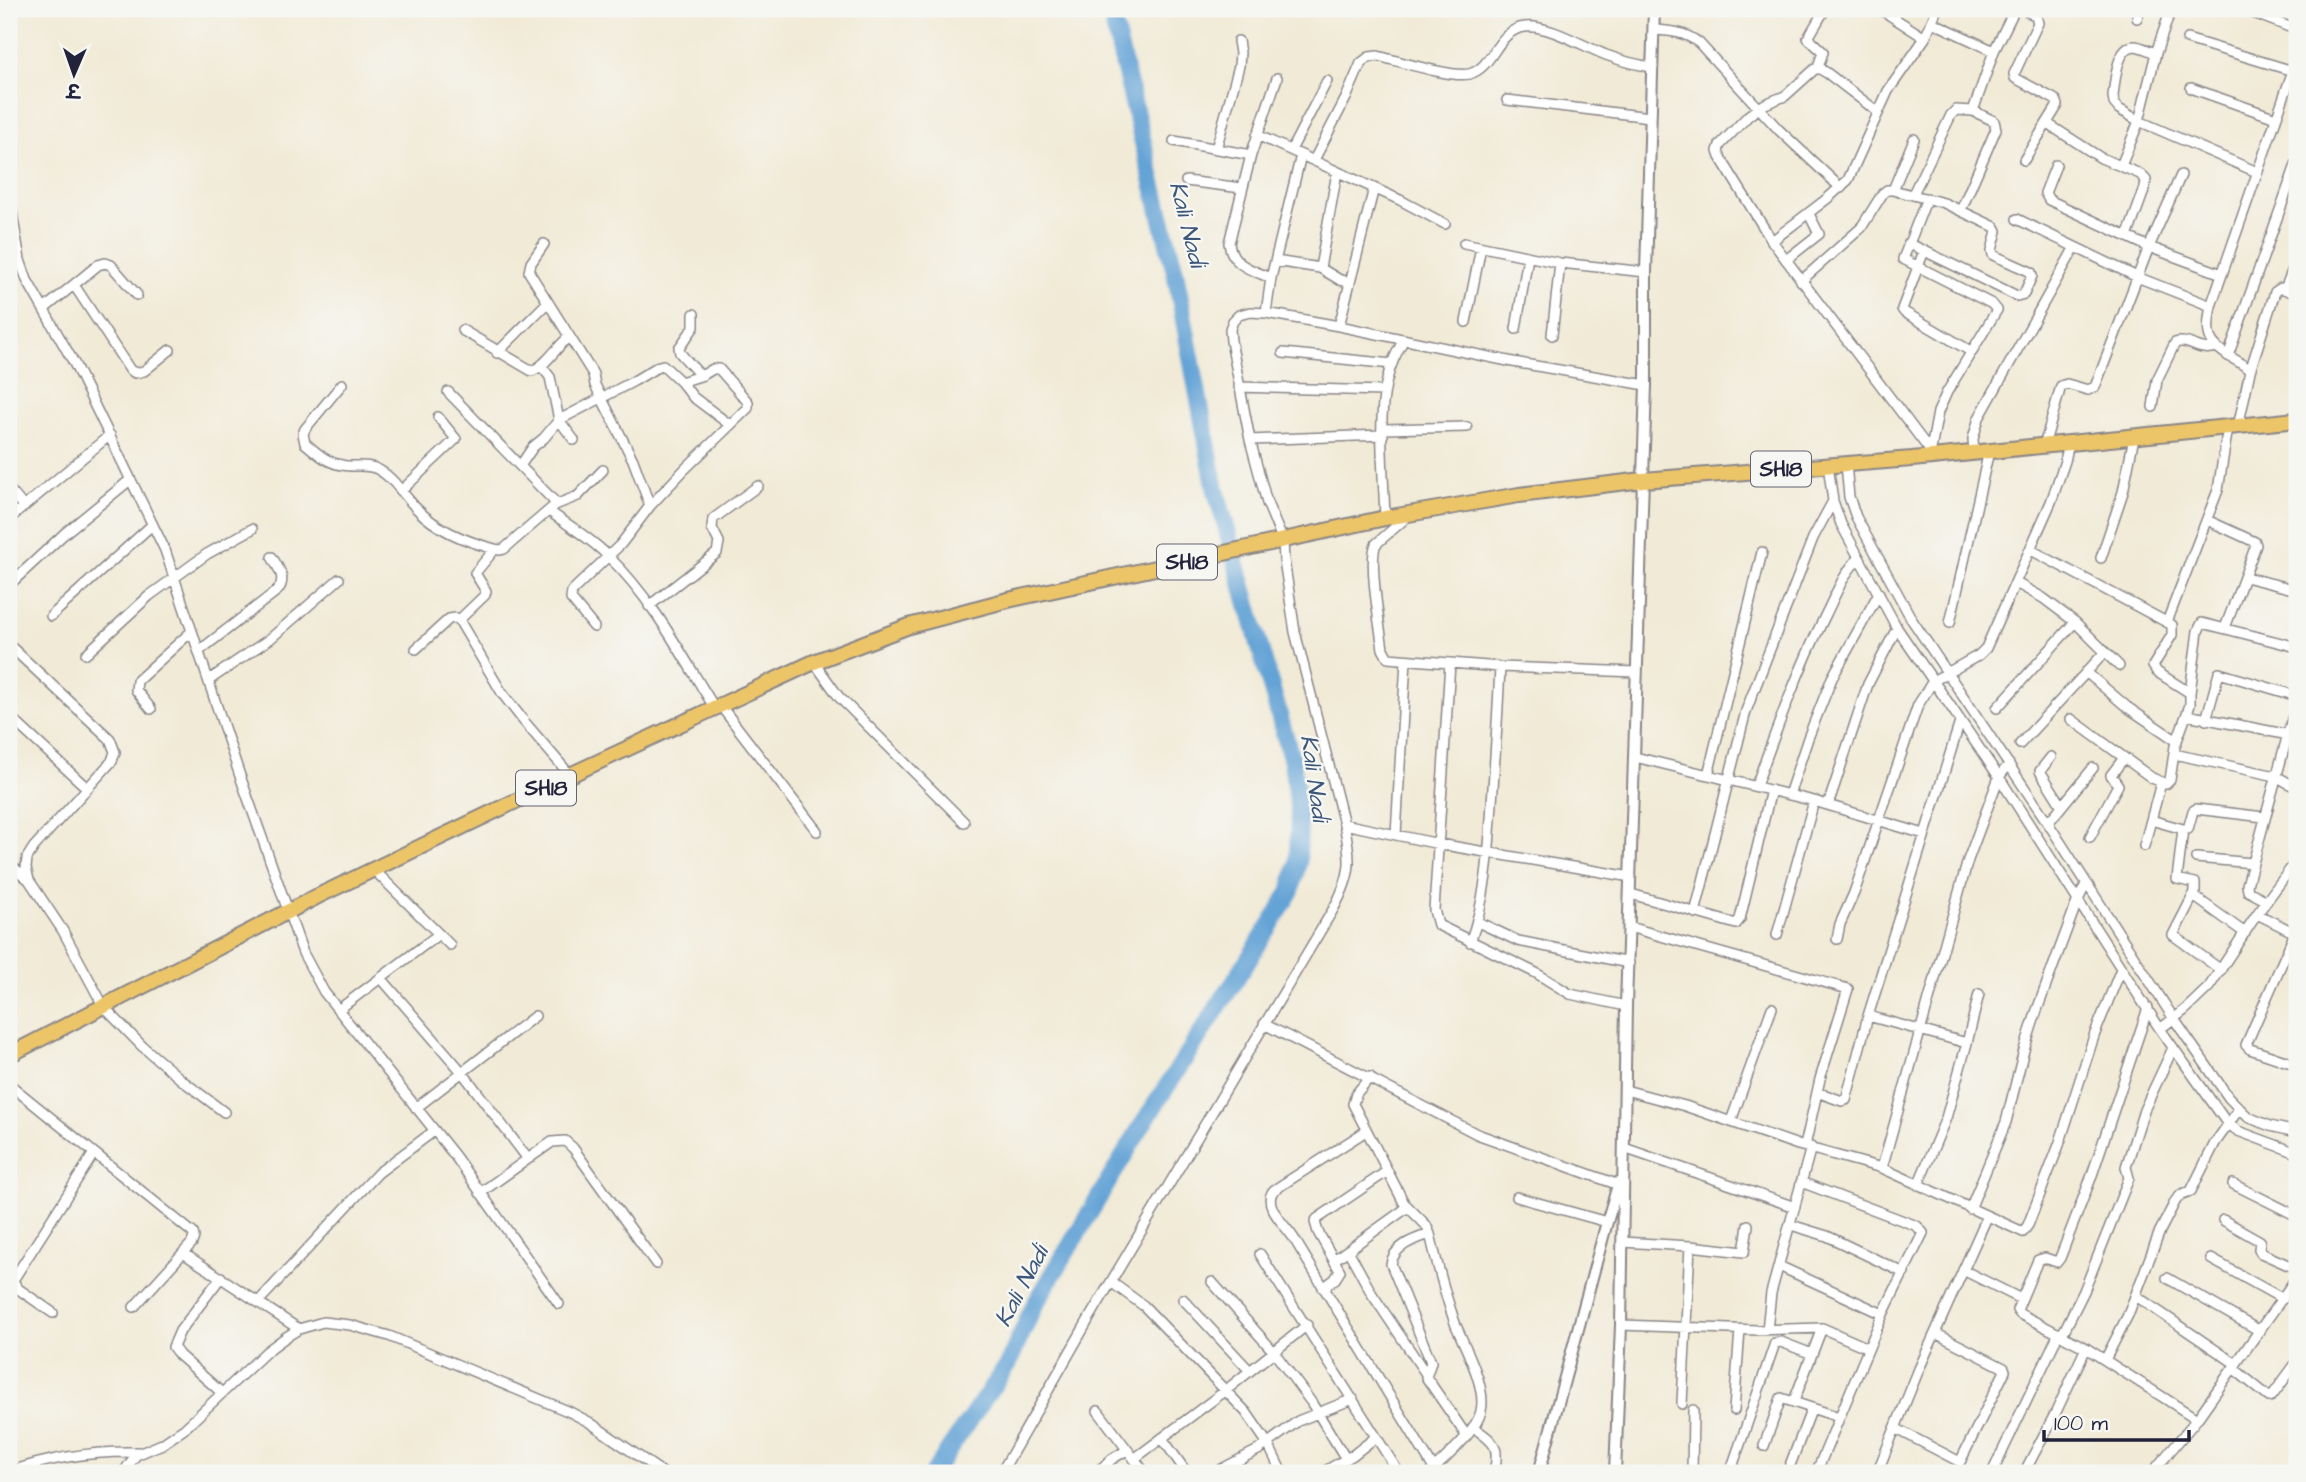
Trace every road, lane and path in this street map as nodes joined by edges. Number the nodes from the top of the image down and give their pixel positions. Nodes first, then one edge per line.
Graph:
1 (1654, 9) edge
2 (1825, 9) edge
3 (1880, 9) edge
4 (1937, 9) edge
5 (2015, 9) edge
6 (2023, 9) edge
7 (2171, 9) edge
8 (2243, 9) edge
9 (2254, 11) edge
10 (1932, 22) junction
11 (1654, 30) junction
12 (2297, 30) edge
13 (1925, 38) junction
14 (2187, 39) dead end
15 (1238, 41) dead end
16 (1994, 51) junction
17 (2156, 53) junction
18 (2297, 58) edge
19 (1653, 66) junction
20 (1820, 69) junction
21 (2293, 71) junction
22 (1277, 78) dead end
23 (1327, 81) dead end
24 (2191, 88) dead end
25 (1507, 100) dead end
26 (1758, 108) junction
27 (1973, 111) junction
28 (1878, 112) junction
29 (1650, 117) junction
30 (2276, 118) junction
31 (2138, 121) junction
32 (2048, 124) junction
33 (1257, 135) junction
34 (1914, 139) dead end
35 (1174, 141) dead end
36 (1216, 149) junction
37 (1291, 150) junction
38 (1251, 155) junction
39 (1301, 155) junction
40 (1314, 160) junction
41 (2024, 160) dead end
42 (2297, 162) edge
43 (2056, 165) dead end
44 (2121, 166) junction
45 (1337, 172) junction
46 (2257, 172) junction
47 (2181, 175) dead end
48 (1186, 181) dead end
49 (1841, 187) junction
50 (1242, 188) junction
51 (1374, 188) junction
52 (1894, 190) junction
53 (2286, 190) junction
54 (1913, 194) junction
55 (9, 195) edge
56 (2297, 196) edge
57 (1927, 198) junction
58 (1961, 210) junction
59 (1809, 214) junction
60 (2017, 219) dead end
61 (1445, 224) dead end
62 (2127, 237) junction
63 (1772, 241) junction
64 (1464, 243) dead end
65 (1908, 243) junction
66 (544, 244) dead end
67 (1481, 247) junction
68 (2075, 247) junction
69 (2149, 247) junction
70 (1924, 251) junction
71 (1528, 257) junction
72 (2297, 259) edge
73 (1786, 260) junction
74 (1275, 261) junction
75 (1560, 263) junction
76 (1917, 267) junction
77 (1320, 268) junction
78 (1646, 272) junction
79 (2222, 274) junction
80 (2137, 277) junction
81 (1801, 281) junction
82 (1350, 282) junction
83 (1270, 283) junction
84 (74, 285) junction
85 (2285, 289) junction
86 (2297, 294) edge
87 (137, 295) dead end
88 (548, 302) junction
89 (2211, 306) junction
90 (44, 309) junction
91 (1266, 313) junction
92 (694, 314) dead end
93 (1466, 322) dead end
94 (1339, 326) junction
95 (1516, 329) dead end
96 (462, 330) dead end
97 (1552, 335) dead end
98 (569, 337) junction
99 (1404, 339) junction
100 (2215, 347) junction
101 (170, 350) dead end
102 (1972, 352) junction
103 (498, 353) junction
104 (1283, 353) dead end
105 (2228, 356) junction
106 (1392, 364) junction
107 (541, 366) junction
108 (2250, 371) junction
109 (703, 375) junction
110 (681, 382) junction
111 (342, 384) dead end
112 (1646, 385) junction
113 (1239, 387) junction
114 (1384, 391) junction
115 (448, 392) dead end
116 (601, 398) junction
117 (2153, 407) dead end
118 (438, 417) dead end
119 (559, 420) junction
120 (2297, 420) edge
121 (730, 425) junction
122 (1467, 427) dead end
123 (2233, 427) junction
124 (1383, 432) junction
125 (110, 435) junction
126 (2134, 437) junction
127 (574, 440) dead end
128 (1250, 440) junction
129 (2068, 443) junction
130 (2044, 446) junction
131 (1989, 451) junction
132 (1973, 453) junction
133 (1930, 455) junction
134 (1846, 464) junction
135 (520, 466) junction
136 (1828, 466) junction
137 (603, 470) dead end
138 (130, 480) junction
139 (1643, 480) junction
140 (758, 486) dead end
141 (9, 489) edge
142 (401, 491) junction
143 (1833, 501) junction
144 (650, 506) junction
145 (24, 507) junction
146 (552, 508) junction
147 (1412, 513) junction
148 (1385, 518) junction
149 (9, 519) edge
150 (2207, 520) junction
151 (152, 525) junction
152 (252, 529) dead end
153 (1276, 543) junction
154 (495, 549) junction
155 (2031, 550) junction
156 (1762, 552) dead end
157 (272, 556) dead end
158 (609, 556) junction
159 (1859, 558) junction
160 (2101, 558) dead end
161 (2245, 577) junction
162 (176, 578) junction
163 (339, 579) dead end
164 (2016, 583) junction
165 (9, 585) edge
166 (2297, 590) edge
167 (1879, 593) junction
168 (649, 606) junction
169 (51, 616) dead end
170 (459, 620) junction
171 (1950, 622) dead end
172 (2075, 622) junction
173 (2167, 622) junction
174 (594, 627) dead end
175 (1897, 628) junction
176 (2225, 628) junction
177 (192, 631) junction
178 (9, 645) edge
179 (2297, 647) edge
180 (416, 649) dead end
181 (198, 651) junction
182 (2105, 652) junction
183 (86, 654) dead end
184 (1406, 660) junction
185 (814, 662) junction
186 (1450, 663) junction
187 (2119, 666) dead end
188 (1500, 667) junction
189 (1637, 672) junction
190 (1947, 672) junction
191 (2085, 672) junction
192 (209, 680) junction
193 (1933, 681) junction
194 (2190, 693) junction
195 (2297, 698) edge
196 (717, 706) junction
197 (1997, 708) dead end
198 (151, 709) dead end
199 (2187, 715) junction
200 (9, 716) edge
201 (2071, 719) dead end
202 (2206, 720) junction
203 (1961, 722) junction
204 (2293, 737) edge
205 (2177, 741) junction
206 (2020, 744) dead end
207 (2174, 754) junction
208 (1634, 757) junction
209 (2051, 757) dead end
210 (2124, 758) junction
211 (2008, 764) junction
212 (2093, 768) dead end
213 (570, 775) junction
214 (1708, 775) junction
215 (2276, 776) junction
216 (1999, 777) junction
217 (1729, 780) junction
218 (2161, 783) junction
219 (1756, 786) junction
220 (87, 788) junction
221 (2297, 788) edge
222 (1771, 790) junction
223 (1790, 795) junction
224 (1814, 801) junction
225 (1828, 805) junction
226 (2059, 809) junction
227 (2264, 817) junction
228 (2151, 820) junction
229 (1878, 821) junction
230 (964, 822) dead end
231 (2048, 822) junction
232 (1344, 824) junction
233 (2183, 829) junction
234 (817, 831) dead end
235 (1924, 834) junction
236 (1396, 835) junction
237 (2090, 837) dead end
238 (1439, 844) junction
239 (2144, 846) dead end
240 (1489, 853) junction
241 (2196, 858) dead end
242 (2297, 860) edge
243 (2253, 863) junction
244 (9, 864) edge
245 (374, 870) junction
246 (2294, 872) edge
247 (1631, 877) junction
248 (29, 880) junction
249 (2086, 884) junction
250 (1631, 894) junction
251 (2194, 894) junction
252 (2267, 901) junction
253 (2077, 902) junction
254 (288, 912) junction
255 (1695, 914) junction
256 (2257, 914) junction
257 (1478, 922) junction
258 (1629, 927) junction
259 (2245, 933) junction
260 (439, 934) junction
261 (2296, 934) edge
262 (1777, 935) dead end
263 (1837, 939) dead end
264 (1470, 942) junction
265 (450, 945) dead end
266 (1629, 963) junction
267 (2121, 969) junction
268 (2221, 970) junction
269 (381, 978) junction
270 (1979, 995) dead end
271 (1626, 1006) junction
272 (104, 1007) junction
273 (1772, 1008) dead end
274 (2148, 1008) junction
275 (338, 1010) junction
276 (2180, 1014) junction
277 (535, 1016) dead end
278 (1868, 1016) junction
279 (1264, 1024) junction
280 (2160, 1029) junction
281 (1921, 1031) junction
282 (1967, 1043) junction
283 (2173, 1048) junction
284 (9, 1055) edge
285 (2297, 1065) edge
286 (462, 1072) junction
287 (1370, 1077) junction
288 (9, 1084) edge
289 (1625, 1090) junction
290 (1817, 1092) junction
291 (416, 1108) junction
292 (2239, 1109) junction
293 (224, 1112) dead end
294 (1731, 1121) junction
295 (2227, 1123) junction
296 (434, 1131) junction
297 (1366, 1131) junction
298 (2297, 1132) edge
299 (1808, 1147) junction
300 (1624, 1148) junction
301 (94, 1153) junction
302 (2297, 1153) edge
303 (528, 1159) junction
304 (1882, 1168) junction
305 (1623, 1170) junction
306 (1387, 1172) junction
307 (1801, 1182) junction
308 (2233, 1184) dead end
309 (1619, 1185) junction
310 (1918, 1185) junction
311 (480, 1193) junction
312 (1517, 1197) dead end
313 (1408, 1207) junction
314 (1795, 1207) junction
315 (1970, 1209) junction
316 (2297, 1216) edge
317 (1987, 1217) junction
318 (2223, 1220) dead end
319 (1607, 1222) junction
320 (1748, 1225) dead end
321 (1791, 1225) junction
322 (1430, 1234) junction
323 (1622, 1242) junction
324 (1690, 1246) junction
325 (1348, 1250) junction
326 (184, 1253) junction
327 (1260, 1254) dead end
328 (2211, 1259) dead end
329 (1334, 1260) junction
330 (656, 1264) dead end
331 (1779, 1266) junction
332 (2297, 1269) edge
333 (1963, 1270) junction
334 (1904, 1272) junction
335 (2297, 1276) edge
336 (221, 1277) junction
337 (2167, 1279) dead end
338 (1111, 1282) junction
339 (1212, 1282) dead end
340 (1323, 1288) junction
341 (2136, 1296) junction
342 (1183, 1298) dead end
343 (2021, 1299) junction
344 (2283, 1299) junction
345 (259, 1301) junction
346 (559, 1304) dead end
347 (134, 1307) dead end
348 (53, 1313) dead end
349 (1883, 1314) junction
350 (1307, 1325) junction
351 (1621, 1325) junction
352 (1686, 1326) junction
353 (1822, 1328) junction
354 (299, 1329) junction
355 (1740, 1330) junction
356 (1767, 1330) junction
357 (2260, 1331) junction
358 (1935, 1333) junction
359 (2061, 1334) junction
360 (1867, 1348) junction
361 (2086, 1348) junction
362 (1274, 1352) junction
363 (1812, 1354) junction
364 (2105, 1360) junction
365 (2297, 1362) edge
366 (2235, 1366) junction
367 (1250, 1371) junction
368 (1426, 1374) junction
369 (1225, 1391) junction
370 (222, 1393) junction
371 (1353, 1399) junction
372 (1794, 1401) junction
373 (1682, 1404) dead end
374 (1812, 1408) junction
375 (1693, 1410) dead end
376 (1734, 1410) dead end
377 (1098, 1411) dead end
378 (1318, 1413) junction
379 (1839, 1417) junction
380 (2197, 1419) junction
381 (1473, 1427) junction
382 (1895, 1427) junction
383 (1466, 1434) junction
384 (1376, 1437) junction
385 (1162, 1438) junction
386 (1268, 1444) junction
387 (1764, 1446) dead end
388 (1127, 1450) junction
389 (139, 1452) junction
390 (1134, 1459) junction
391 (1346, 1459) junction
392 (1432, 1471) edge
393 (9, 1472) edge
394 (123, 1473) edge
395 (663, 1473) edge
396 (1002, 1473) edge
397 (1096, 1473) edge
398 (1144, 1473) edge
399 (1187, 1473) edge
400 (1214, 1473) edge
401 (1282, 1473) edge
402 (1322, 1473) edge
403 (1399, 1473) edge
404 (1494, 1473) edge
405 (1539, 1473) edge
406 (1615, 1473) edge
407 (1692, 1473) edge
408 (1730, 1473) edge
409 (1787, 1473) edge
410 (1816, 1473) edge
411 (1877, 1473) edge
412 (1992, 1473) edge
413 (2024, 1473) edge
414 (2152, 1473) edge

1 - 11 street
2 - 20 street
3 - 13 street
4 - 10 street
5 - 16 street
6 - 32 street
7 - 17 street
8 - 9 street
9 - 12 street
10 - 13 street
10 - 16 street
11 - 19 street
11 - 26 street
13 - 28 street
14 - 21 street
15 - 36 street
16 - 27 street
17 - 31 street
17 - 31 street
18 - 21 street
19 - 29 street
19 - 40 street
20 - 26 street
20 - 28 street
21 - 30 street
22 - 33 street
23 - 37 street
24 - 30 street
25 - 29 street
26 - 49 street
26 - 63 street
27 - 54 street
27 - 58 street
28 - 49 street
29 - 78 street
30 - 46 street
31 - 44 street
31 - 46 street
32 - 41 street
32 - 44 street
33 - 37 street
33 - 38 street
34 - 52 street
35 - 36 street
36 - 38 street
37 - 39 street
38 - 50 street
39 - 40 street
39 - 74 street
40 - 45 street
42 - 53 street
43 - 62 street
44 - 62 street
45 - 51 street
45 - 77 street
46 - 79 street
47 - 69 street
48 - 50 street
49 - 59 street
50 - 83 street
51 - 61 street
51 - 82 street
52 - 54 street
52 - 81 street
53 - 56 street
53 - 105 street
54 - 57 street
55 - 90 street
57 - 58 street
57 - 65 street
58 - 70 street
59 - 63 street
59 - 73 street
60 - 68 street
62 - 69 street
63 - 73 street
64 - 67 street
65 - 70 street
65 - 76 street
66 - 88 street
67 - 71 street
67 - 93 street
68 - 80 street
68 - 132 street
69 - 79 street
69 - 80 street
70 - 76 street
71 - 75 street
71 - 95 street
72 - 85 street
73 - 81 street
74 - 77 street
74 - 83 street
75 - 78 street
75 - 97 street
76 - 102 street
76 - 102 street
77 - 82 street
78 - 112 street
79 - 89 street
80 - 89 street
80 - 130 street
81 - 133 street
82 - 94 street
83 - 91 street
84 - 87 street
84 - 90 street
84 - 101 street
85 - 86 street
85 - 108 street
88 - 98 street
88 - 103 street
89 - 100 street
90 - 125 street
91 - 94 street
91 - 113 street
92 - 109 street
94 - 99 street
96 - 103 street
98 - 107 street
98 - 116 street
99 - 106 street
99 - 112 street
100 - 105 street
100 - 117 street
102 - 133 street
103 - 107 street
104 - 106 street
105 - 108 street
106 - 114 street
107 - 119 street
108 - 123 street
109 - 110 street
109 - 121 street
110 - 116 street
110 - 121 street
111 - 142 street
112 - 139 street
113 - 114 street
113 - 128 street
114 - 124 street
115 - 135 street
116 - 119 street
116 - 144 street
118 - 142 street
119 - 127 street
119 - 135 street
120 - 123 main road, SH18
121 - 144 street
122 - 124 street
123 - 126 main road, SH18
123 - 150 street
124 - 128 street
124 - 148 street
125 - 138 street
125 - 145 street
126 - 129 main road, SH18
126 - 160 street
128 - 153 street
129 - 130 main road, SH18
129 - 155 street
130 - 131 main road, SH18
131 - 132 main road, SH18
131 - 171 street
132 - 133 main road, SH18
133 - 134 main road, SH18
134 - 136 main road, SH18
134 - 190 street
135 - 146 street
136 - 139 main road, SH18
136 - 143 street
137 - 146 street
138 - 151 street
138 - 165 street
139 - 147 main road, SH18
139 - 189 street
140 - 168 street
141 - 145 street
142 - 154 street
143 - 159 street
143 - 217 street
144 - 158 street
145 - 149 street
146 - 154 street
146 - 158 street
147 - 148 main road, SH18
147 - 184 street
148 - 153 main road, SH18
150 - 161 street
150 - 173 street
151 - 162 street
151 - 169 street
152 - 162 street
153 - 185 main road, SH18
153 - 232 street
154 - 170 street
155 - 164 street
155 - 173 street
156 - 214 street
157 - 181 street
158 - 168 street
158 - 174 street
159 - 167 street
159 - 219 street
161 - 166 street
161 - 176 street
162 - 177 street
162 - 183 street
163 - 192 street
164 - 172 street
164 - 190 street
167 - 175 street
167 - 223 street
168 - 196 street
170 - 180 street
170 - 213 street
172 - 182 street
172 - 197 street
173 - 194 street
175 - 193 street
175 - 225 street
176 - 179 street
176 - 194 street
177 - 181 street
177 - 198 street
178 - 220 street
181 - 192 street
182 - 187 street
182 - 191 street
184 - 186 street
184 - 236 street
185 - 196 main road, SH18
185 - 230 street
186 - 188 street
186 - 238 street
188 - 189 street
188 - 240 street
189 - 208 street
190 - 193 street
190 - 211 street
191 - 205 street
191 - 206 street
192 - 254 street
193 - 203 street
193 - 229 street
194 - 199 street
195 - 202 street
195 - 204 street
196 - 213 main road, SH18
196 - 234 street
199 - 202 street
199 - 205 street
200 - 220 street
201 - 210 street
202 - 204 street
203 - 216 street
203 - 235 street
204 - 215 street
205 - 207 street
207 - 215 street
207 - 218 street
208 - 214 street
208 - 247 street
209 - 226 street
210 - 218 street
210 - 237 street
211 - 216 street
211 - 231 street
212 - 226 street
213 - 245 main road, SH18
214 - 217 street
215 - 221 street
215 - 227 street
216 - 253 street
216 - 281 street
217 - 219 street
217 - 255 street
218 - 228 street
219 - 222 street
220 - 248 street
222 - 223 street
222 - 255 street
223 - 224 street
224 - 225 street
224 - 262 street
225 - 229 street
226 - 231 street
227 - 233 street
227 - 243 street
228 - 233 street
228 - 239 street
229 - 235 street
229 - 263 street
231 - 249 street
232 - 236 street
232 - 279 street
233 - 251 street
235 - 278 street
236 - 238 street
238 - 240 street
238 - 264 street
240 - 247 street
240 - 257 street
241 - 243 street
242 - 246 street
243 - 252 street
244 - 248 street
245 - 254 main road, SH18
245 - 260 street
246 - 252 street
247 - 250 street
248 - 272 street
249 - 253 street
249 - 276 street
250 - 255 street
250 - 258 street
251 - 259 street
251 - 268 street
252 - 256 street
253 - 267 street
253 - 315 street
254 - 272 main road, SH18
254 - 275 street
256 - 259 street
256 - 261 street
257 - 264 street
257 - 266 street
258 - 266 street
258 - 290 street
259 - 268 street
260 - 265 street
260 - 269 street
261 - 285 street
264 - 271 street
266 - 271 street
267 - 274 street
267 - 317 street
268 - 276 street
269 - 275 street
269 - 286 street
270 - 282 street
271 - 289 street
272 - 284 main road, SH18
272 - 293 street
273 - 294 street
274 - 280 street
274 - 343 street
275 - 291 street
276 - 280 street
276 - 292 street
277 - 286 street
278 - 281 street
278 - 290 street
279 - 287 street
279 - 338 street
280 - 283 street
281 - 282 street
281 - 304 street
282 - 310 street
283 - 295 street
283 - 359 street
286 - 291 street
286 - 303 street
287 - 297 street
287 - 309 street
288 - 301 street
289 - 294 street
289 - 300 street
290 - 299 street
291 - 296 street
292 - 295 street
292 - 298 street
294 - 299 street
295 - 302 street
295 - 341 street
296 - 311 street
296 - 345 street
297 - 306 street
297 - 340 street
299 - 304 street
299 - 307 street
300 - 305 street
300 - 314 street
301 - 326 street
301 - 348 street
303 - 311 street
303 - 330 street
304 - 310 street
305 - 309 street
305 - 323 street
306 - 313 street
306 - 329 street
307 - 314 street
307 - 334 street
308 - 316 street
309 - 319 street
310 - 315 street
311 - 346 street
312 - 319 street
313 - 322 street
313 - 325 street
314 - 321 street
315 - 317 street
317 - 333 street
318 - 332 street
319 - 405 street
320 - 324 street
321 - 331 street
321 - 334 street
322 - 368 street
322 - 381 street
323 - 324 street
323 - 351 street
324 - 352 street
325 - 329 street
325 - 368 street
326 - 336 street
326 - 347 street
327 - 350 street
328 - 344 street
329 - 340 street
331 - 349 street
331 - 356 street
333 - 343 street
333 - 358 street
334 - 349 street
335 - 344 street
336 - 345 street
336 - 370 street
337 - 357 street
338 - 369 street
338 - 396 street
339 - 362 street
340 - 392 street
341 - 364 street
341 - 366 street
342 - 367 street
343 - 359 street
344 - 357 street
345 - 354 street
349 - 360 street
350 - 362 street
350 - 371 street
351 - 352 street
351 - 406 street
352 - 355 street
352 - 373 street
353 - 356 street
353 - 360 street
353 - 363 street
354 - 370 street
354 - 395 street
355 - 356 street
355 - 376 street
357 - 366 street
358 - 382 street
358 - 382 street
359 - 361 street
359 - 412 street
360 - 379 street
361 - 364 street
361 - 413 street
362 - 367 street
362 - 378 street
363 - 372 street
363 - 408 street
364 - 380 street
365 - 366 street
366 - 380 street
367 - 369 street
368 - 383 street
369 - 385 street
369 - 386 street
370 - 389 street
371 - 378 street
371 - 384 street
372 - 374 street
372 - 387 street
374 - 379 street
374 - 409 street
375 - 407 street
377 - 388 street
378 - 386 street
378 - 391 street
379 - 410 street
380 - 414 street
381 - 383 street
381 - 404 street
382 - 411 street
383 - 392 street
384 - 391 street
384 - 403 street
385 - 390 street
385 - 399 street
386 - 400 street
386 - 401 street
388 - 390 street
388 - 397 street
389 - 393 street
389 - 394 street
390 - 398 street
391 - 402 street

